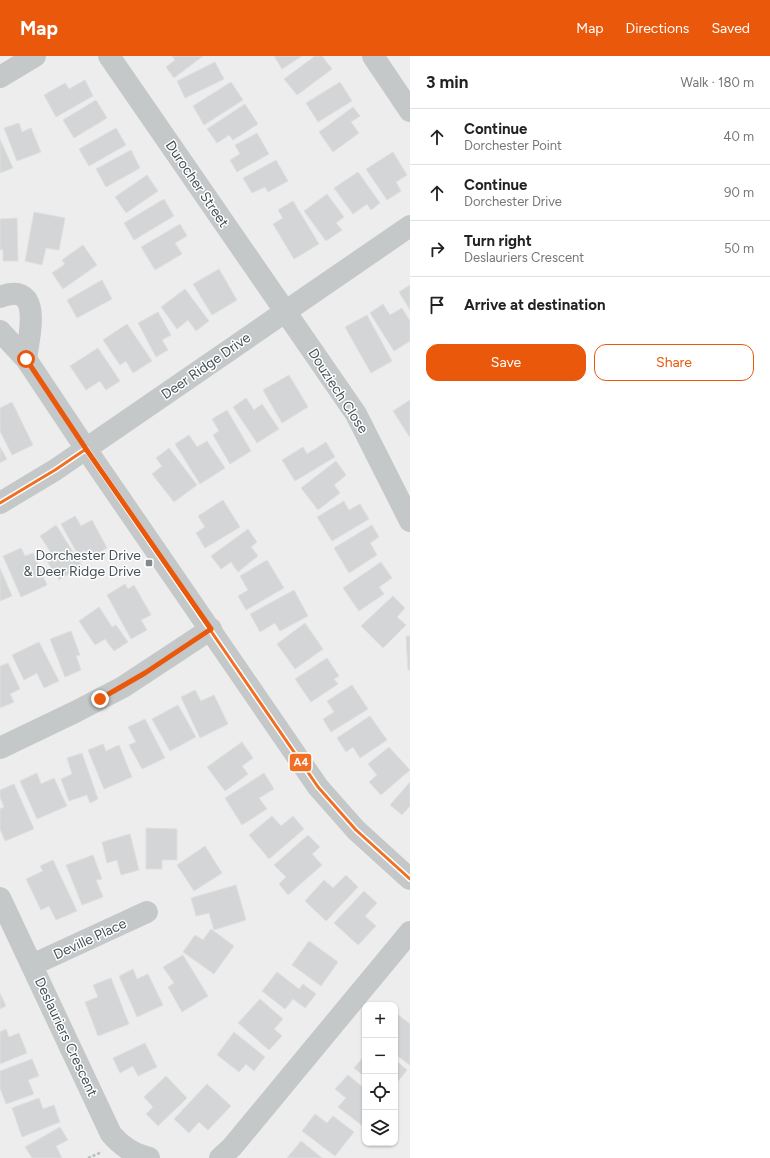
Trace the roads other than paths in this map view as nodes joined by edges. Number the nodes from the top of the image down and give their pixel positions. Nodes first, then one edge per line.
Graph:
1 (35, 56) edge
2 (109, 56) edge
3 (373, 56) edge
4 (0, 77) edge
5 (410, 111) edge
6 (410, 226) edge
7 (0, 296) edge
8 (285, 312) junction
9 (0, 331) edge
10 (26, 359) junction
11 (86, 449) junction
12 (404, 491) edge
13 (0, 503) edge
14 (410, 521) edge
15 (211, 629) junction
16 (0, 748) edge
17 (410, 879) edge
18 (0, 898) edge
19 (147, 912) dead end
20 (410, 932) edge
21 (32, 965) junction
22 (224, 1157) edge
23 (149, 1158) edge

1 - 4 street
2 - 8 street, Durocher Street
3 - 5 street
6 - 8 street, Deer Ridge Drive
7 - 10 street
8 - 11 street, Deer Ridge Drive
8 - 12 street, Douziech Close
9 - 10 street
10 - 11 street
11 - 13 street, Deer Ridge Drive
11 - 15 street
12 - 14 street, Douziech Close
15 - 16 street
15 - 17 street
18 - 21 street, Deslauriers Crescent
19 - 21 street, Deville Place
20 - 22 street
21 - 23 street, Deslauriers Crescent

